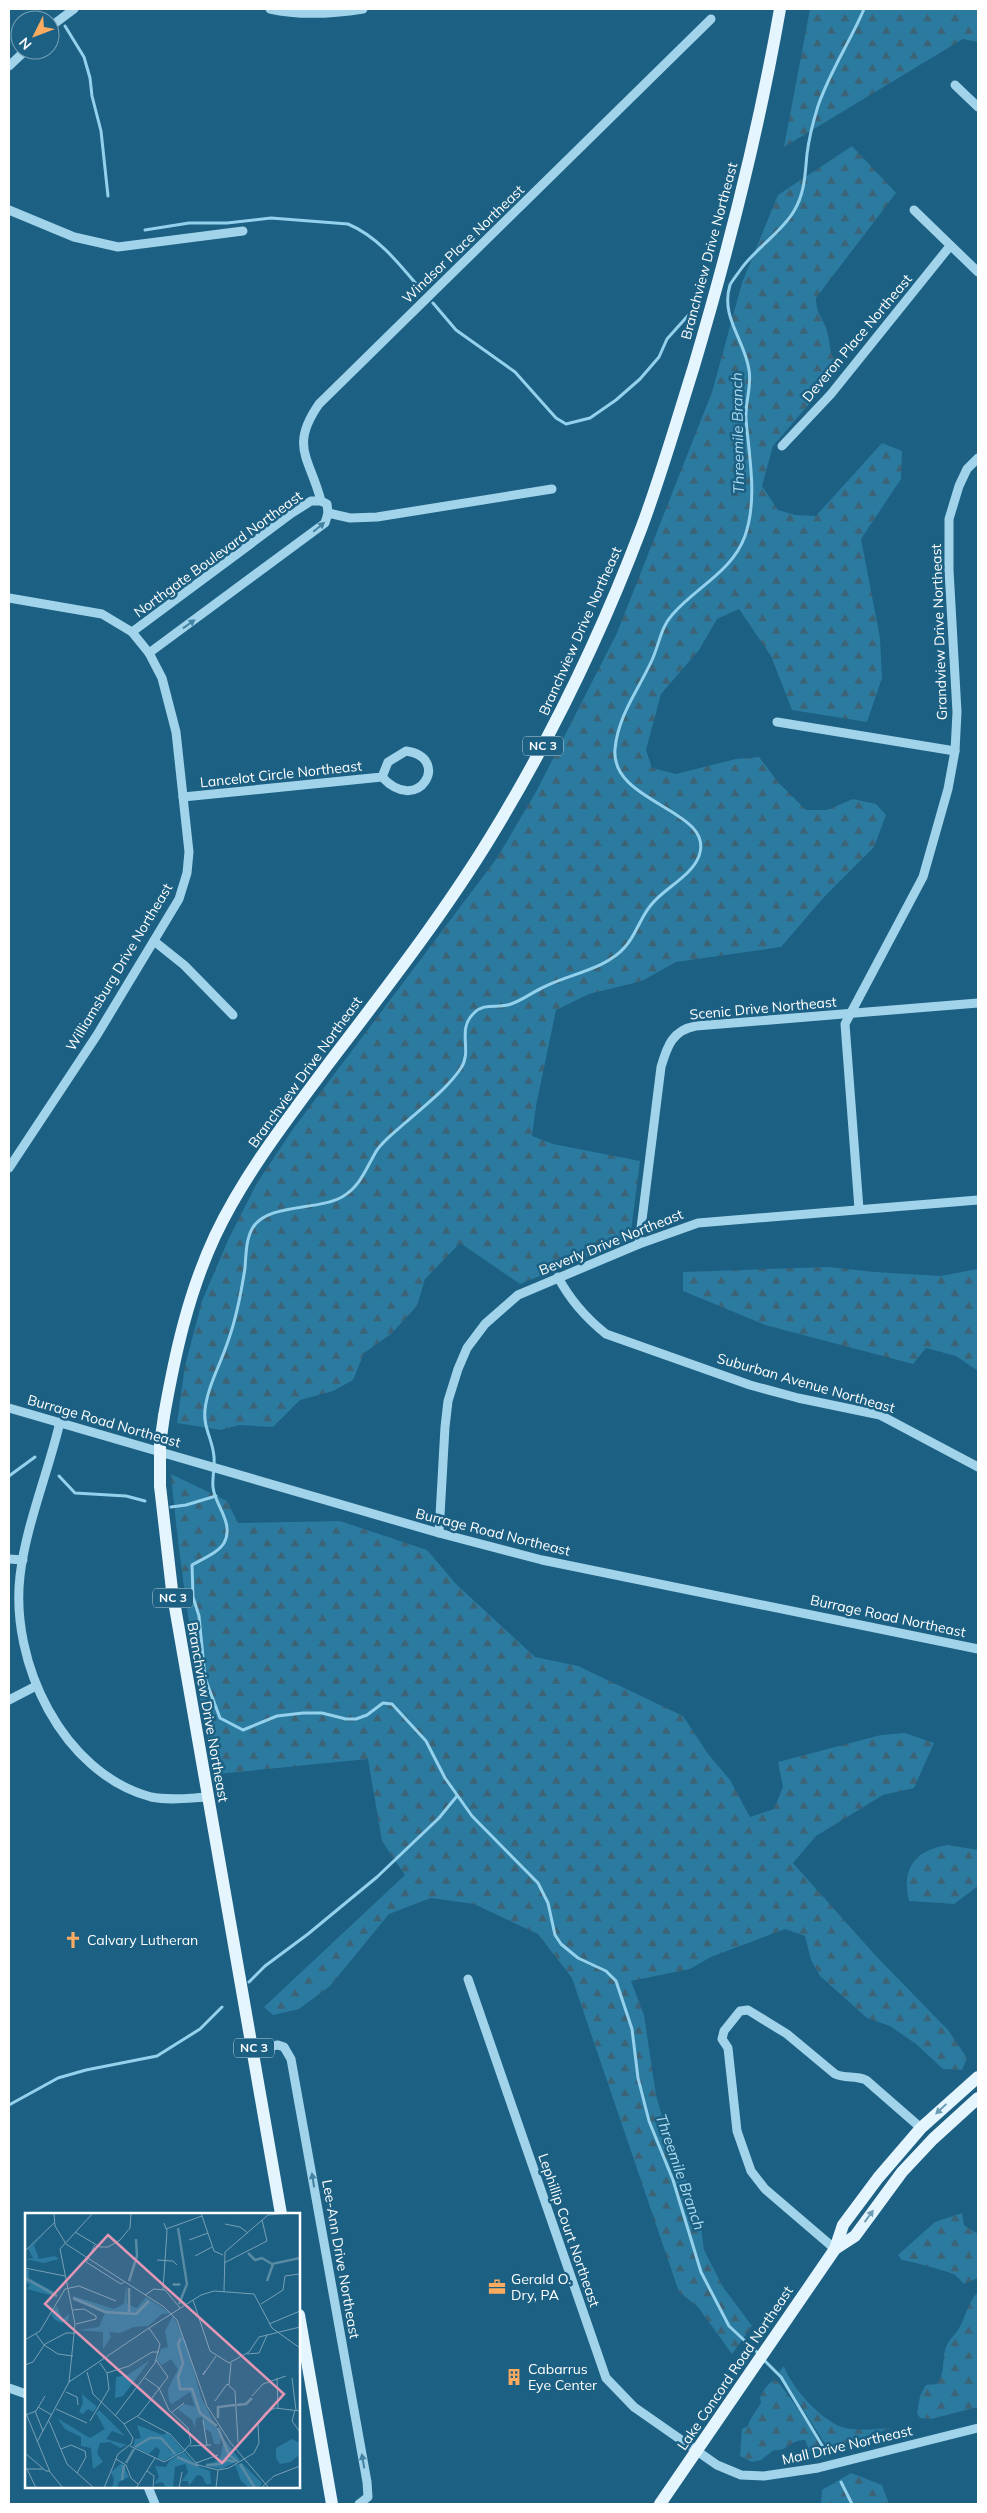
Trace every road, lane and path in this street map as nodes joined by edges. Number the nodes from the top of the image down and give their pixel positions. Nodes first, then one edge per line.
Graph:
1 (74, 9) edge
2 (270, 9) edge
3 (363, 9) edge
4 (780, 9) edge
5 (711, 19) dead end
6 (60, 20) edge
7 (955, 86) dead end
8 (978, 107) edge
9 (9, 210) edge
10 (914, 210) dead end
11 (243, 231) dead end
12 (950, 246) junction
13 (978, 272) edge
14 (782, 446) dead end
15 (978, 458) edge
16 (552, 489) dead end
17 (321, 500) junction
18 (328, 513) junction
19 (9, 598) edge
20 (132, 632) junction
21 (150, 653) junction
22 (778, 722) dead end
23 (955, 751) junction
24 (382, 777) junction
25 (184, 797) junction
26 (154, 941) junction
27 (978, 1003) edge
28 (850, 1014) junction
29 (232, 1015) dead end
30 (9, 1168) edge
31 (978, 1200) edge
32 (859, 1209) junction
33 (639, 1244) junction
34 (558, 1277) junction
35 (9, 1408) edge
36 (60, 1422) junction
37 (978, 1468) edge
38 (439, 1533) junction
39 (9, 1559) edge
40 (23, 1560) junction
41 (978, 1649) edge
42 (36, 1686) junction
43 (9, 1700) edge
44 (208, 1797) junction
45 (468, 1979) dead end
46 (254, 2048) junction
47 (978, 2077) edge
48 (978, 2098) edge
49 (921, 2128) junction
50 (281, 2213) edge
51 (835, 2249) junction
52 (300, 2321) edge
53 (9, 2388) edge
54 (25, 2394) edge
55 (978, 2428) edge
56 (697, 2452) junction
57 (148, 2488) edge
58 (155, 2504) edge
59 (332, 2504) edge
60 (358, 2504) edge
61 (660, 2504) edge

1 - 6 street
2 - 3 street
4 - 44 main road, Branchview Drive Northeast / NC 3, bridge
5 - 17 street, Windsor Place Northeast
7 - 8 street
9 - 11 street
10 - 12 street
12 - 13 street
12 - 14 street, Deveron Place Northeast
15 - 23 street, Grandview Drive Northeast
16 - 18 street
17 - 18 street, Windsor Place Northeast
17 - 20 street, Northgate Boulevard Northeast
21 -> 18 street
19 - 20 street, Williamsburg Drive Northeast
20 - 21 street, Williamsburg Drive Northeast
21 - 25 street, Williamsburg Drive Northeast
22 - 23 street
23 - 28 street, Grandview Drive Northeast
24 - 24 street, Lancelot Circle Northeast
24 - 25 street, Lancelot Circle Northeast
25 - 26 street, Williamsburg Drive Northeast
26 - 29 street
26 - 30 street, Williamsburg Drive Northeast
27 - 28 street, Scenic Drive Northeast
28 - 32 street, Grandview Drive Northeast
28 - 33 street, Scenic Drive Northeast
31 - 32 street, Beverly Drive Northeast
32 - 33 street, Beverly Drive Northeast
33 - 34 street, Beverly Drive Northeast
34 - 37 street, Suburban Avenue Northeast
34 - 38 street, Beverly Drive Northeast
35 - 36 street, Burrage Road Northeast
36 - 38 street, Burrage Road Northeast
36 - 40 street
38 - 41 street, Burrage Road Northeast
39 - 40 street
40 - 42 street
42 - 43 street
42 - 44 street
44 - 46 main road, Branchview Drive Northeast / NC 3
45 - 56 street, Lephillip Court Northeast
46 - 50 main road, Branchview Drive Northeast / NC 3
60 -> 46 street, Lee-Ann Drive Northeast
47 -> 49 main road, Lake Concord Road Northeast
51 -> 48 main road, Lake Concord Road Northeast
49 - 51 main road, Lake Concord Road Northeast
49 - 51 street
51 - 56 main road, Lake Concord Road Northeast
52 - 59 main road
53 - 54 street
55 - 56 street, Mall Drive Northeast
56 - 61 main road, Lake Concord Road Northeast
57 - 58 street

